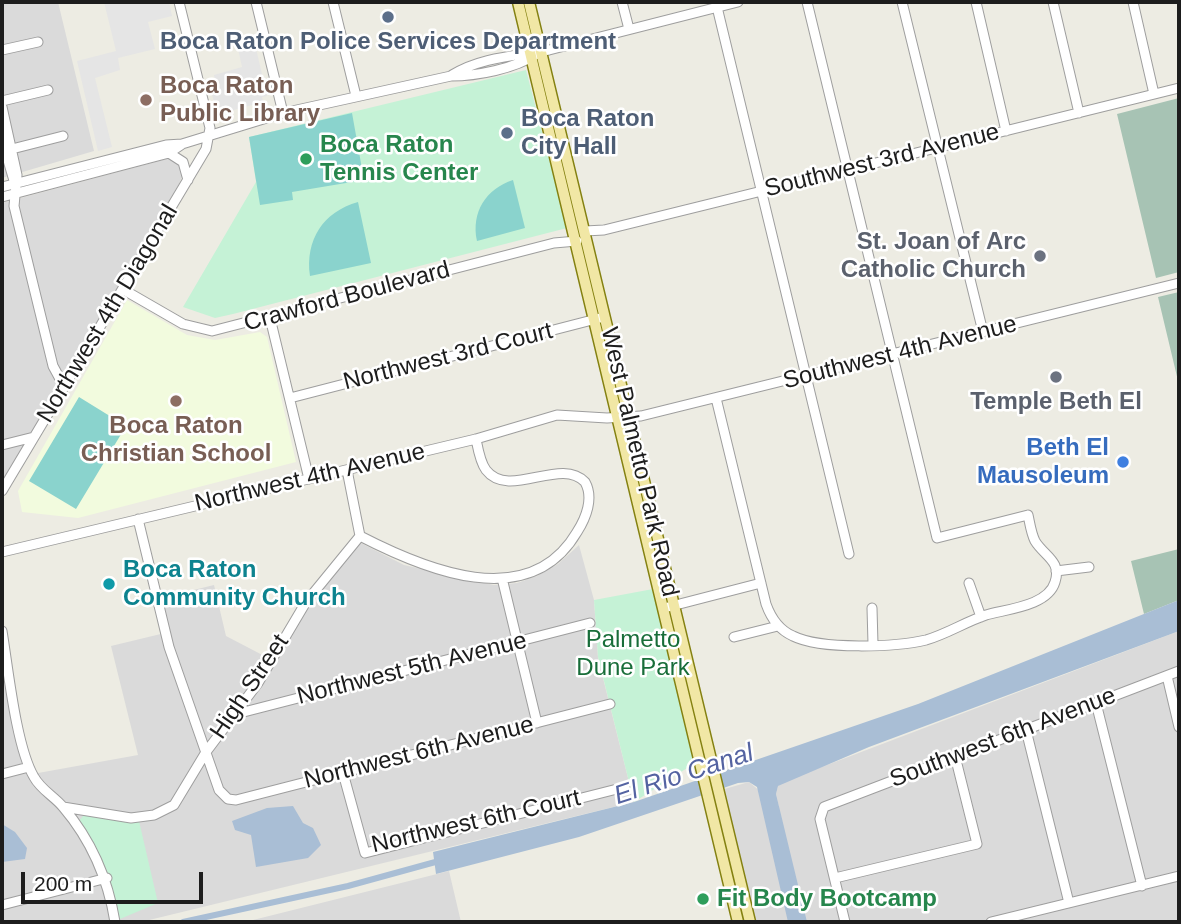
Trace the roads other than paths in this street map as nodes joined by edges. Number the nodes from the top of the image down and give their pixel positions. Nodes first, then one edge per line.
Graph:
1 (179, 2) edge
2 (256, 2) edge
3 (333, 2) edge
4 (518, 2) edge
5 (529, 2) edge
6 (622, 2) edge
7 (738, 2) edge
8 (807, 2) edge
9 (902, 2) edge
10 (975, 2) edge
11 (1053, 2) edge
12 (1133, 2) edge
13 (717, 7) junction
14 (629, 29) junction
15 (38, 41) dead end
16 (2, 50) edge
17 (535, 53) junction
18 (1179, 88) edge
19 (48, 90) dead end
20 (1154, 94) junction
21 (356, 96) junction
22 (2, 102) edge
23 (2, 107) edge
24 (283, 113) junction
25 (1079, 113) junction
26 (4, 126) edge
27 (1006, 131) junction
28 (210, 135) junction
29 (63, 136) dead end
30 (2, 140) edge
31 (182, 144) junction
32 (938, 148) junction
33 (8, 150) junction
34 (169, 153) junction
35 (848, 170) junction
36 (188, 180) junction
37 (15, 184) junction
38 (2, 187) edge
39 (763, 191) junction
40 (14, 194) junction
41 (2, 197) edge
42 (570, 216) junction
43 (585, 230) junction
44 (577, 242) junction
45 (592, 261) junction
46 (1179, 283) edge
47 (124, 290) junction
48 (270, 317) junction
49 (601, 317) junction
50 (983, 332) junction
51 (893, 354) junction
52 (807, 376) junction
53 (67, 382) junction
54 (289, 398) junction
55 (716, 398) junction
56 (625, 417) junction
57 (34, 437) junction
58 (476, 439) junction
59 (2, 445) edge
60 (346, 470) junction
61 (309, 479) junction
62 (2, 491) edge
63 (138, 519) junction
64 (360, 536) junction
65 (2, 552) edge
66 (849, 554) dead end
67 (1089, 567) dead end
68 (1056, 571) junction
69 (502, 578) junction
70 (761, 583) junction
71 (969, 583) dead end
72 (667, 607) junction
73 (872, 608) dead end
74 (981, 617) junction
75 (590, 623) dead end
76 (778, 626) junction
77 (2, 631) edge
78 (734, 637) dead end
79 (517, 642) junction
80 (873, 644) junction
81 (1179, 671) edge
82 (1167, 676) junction
83 (7, 694) edge
84 (1096, 703) junction
85 (610, 704) dead end
86 (235, 715) junction
87 (537, 723) junction
88 (1179, 727) edge
89 (1026, 730) junction
90 (206, 752) junction
91 (955, 756) junction
92 (29, 767) junction
93 (343, 773) junction
94 (2, 774) edge
95 (625, 787) dead end
96 (63, 807) junction
97 (717, 811) junction
98 (727, 876) junction
99 (1179, 876) edge
100 (107, 878) junction
101 (835, 878) junction
102 (1142, 886) junction
103 (1069, 903) junction
104 (2, 905) edge
105 (748, 917) edge
106 (115, 919) edge
107 (738, 922) edge
108 (845, 922) edge
109 (991, 922) edge

1 - 28 street
2 - 24 street
3 - 21 street
4 - 17 main road, West Palmetto Park Road
5 - 17 main road, West Palmetto Park Road
6 - 14 street
7 - 13 street
8 - 35 street
9 - 32 street
10 - 27 street
11 - 25 street
12 - 20 street
13 - 14 street
13 - 39 street
14 - 17 street
15 - 16 street
17 - 21 street
17 - 42 main road, West Palmetto Park Road
17 - 43 main road, West Palmetto Park Road
18 - 20 street, Southwest 3rd Avenue
19 - 22 street
20 - 25 street, Southwest 3rd Avenue
21 - 24 street
23 - 26 street
24 - 28 street
25 - 27 street, Southwest 3rd Avenue
26 - 33 street
27 - 32 street, Southwest 3rd Avenue
28 - 31 street
28 - 36 street, Northwest 4th Diagonal
29 - 33 street
30 - 33 street
31 - 34 street
31 - 37 street
32 - 35 street, Southwest 3rd Avenue
32 - 50 street
33 - 37 street
34 - 36 street
34 - 40 street
35 - 39 street, Southwest 3rd Avenue
35 - 51 street
36 - 47 street, Northwest 4th Diagonal
37 - 38 street
37 - 40 street
39 - 43 street, Southwest 3rd Avenue
39 - 52 street
40 - 41 street
40 - 53 street
42 - 43 main road
42 - 44 main road, West Palmetto Park Road
43 - 45 main road, West Palmetto Park Road
44 - 45 main road
44 - 48 street, Crawford Boulevard
44 - 49 main road, West Palmetto Park Road
45 - 49 main road, West Palmetto Park Road
46 - 50 street, Southwest 4th Avenue
47 - 48 street, Crawford Boulevard
47 - 53 street, Northwest 4th Diagonal
48 - 54 street
49 - 54 street, Northwest 3rd Court
49 - 56 main road, West Palmetto Park Road
50 - 51 street, Southwest 4th Avenue
51 - 52 street, Southwest 4th Avenue
51 - 68 street
52 - 55 street, Southwest 4th Avenue
52 - 66 street
53 - 57 street, Northwest 4th Diagonal
54 - 61 street
55 - 56 street, Southwest 4th Avenue
55 - 70 street
56 - 58 street, Northwest 4th Avenue
56 - 72 main road, West Palmetto Park Road
57 - 59 street
57 - 62 street, Northwest 4th Diagonal
58 - 60 street, Northwest 4th Avenue
58 - 69 street
60 - 61 street, Northwest 4th Avenue
60 - 64 street
61 - 63 street, Northwest 4th Avenue
63 - 65 street, Northwest 4th Avenue
63 - 90 street
64 - 69 street
64 - 86 street, High Street
67 - 68 street
68 - 74 street
69 - 79 street
70 - 72 street
70 - 76 street
71 - 74 street
72 - 97 main road, West Palmetto Park Road
73 - 80 street
74 - 80 street
75 - 79 street, Northwest 5th Avenue
76 - 78 street
76 - 80 street
77 - 83 street
79 - 86 street, Northwest 5th Avenue
79 - 87 street
81 - 82 street, Southwest 6th Avenue
82 - 84 street, Southwest 6th Avenue
82 - 88 street
83 - 92 street
84 - 89 street, Southwest 6th Avenue
84 - 102 street
85 - 87 street, Northwest 6th Avenue
86 - 90 street, High Street
87 - 93 street, Northwest 6th Avenue
89 - 91 street, Southwest 6th Avenue
89 - 103 street
90 - 93 street, Northwest 6th Avenue
90 - 96 street, High Street
91 - 101 street, Southwest 6th Avenue
91 - 101 street
92 - 94 street
92 - 96 street
93 - 95 street, Northwest 6th Court
96 - 100 street
97 - 98 main road, West Palmetto Park Road
97 - 105 main road, West Palmetto Park Road
98 - 105 main road
98 - 107 main road, West Palmetto Park Road
99 - 102 street
100 - 104 street
100 - 106 street
101 - 108 street
102 - 103 street
103 - 109 street

